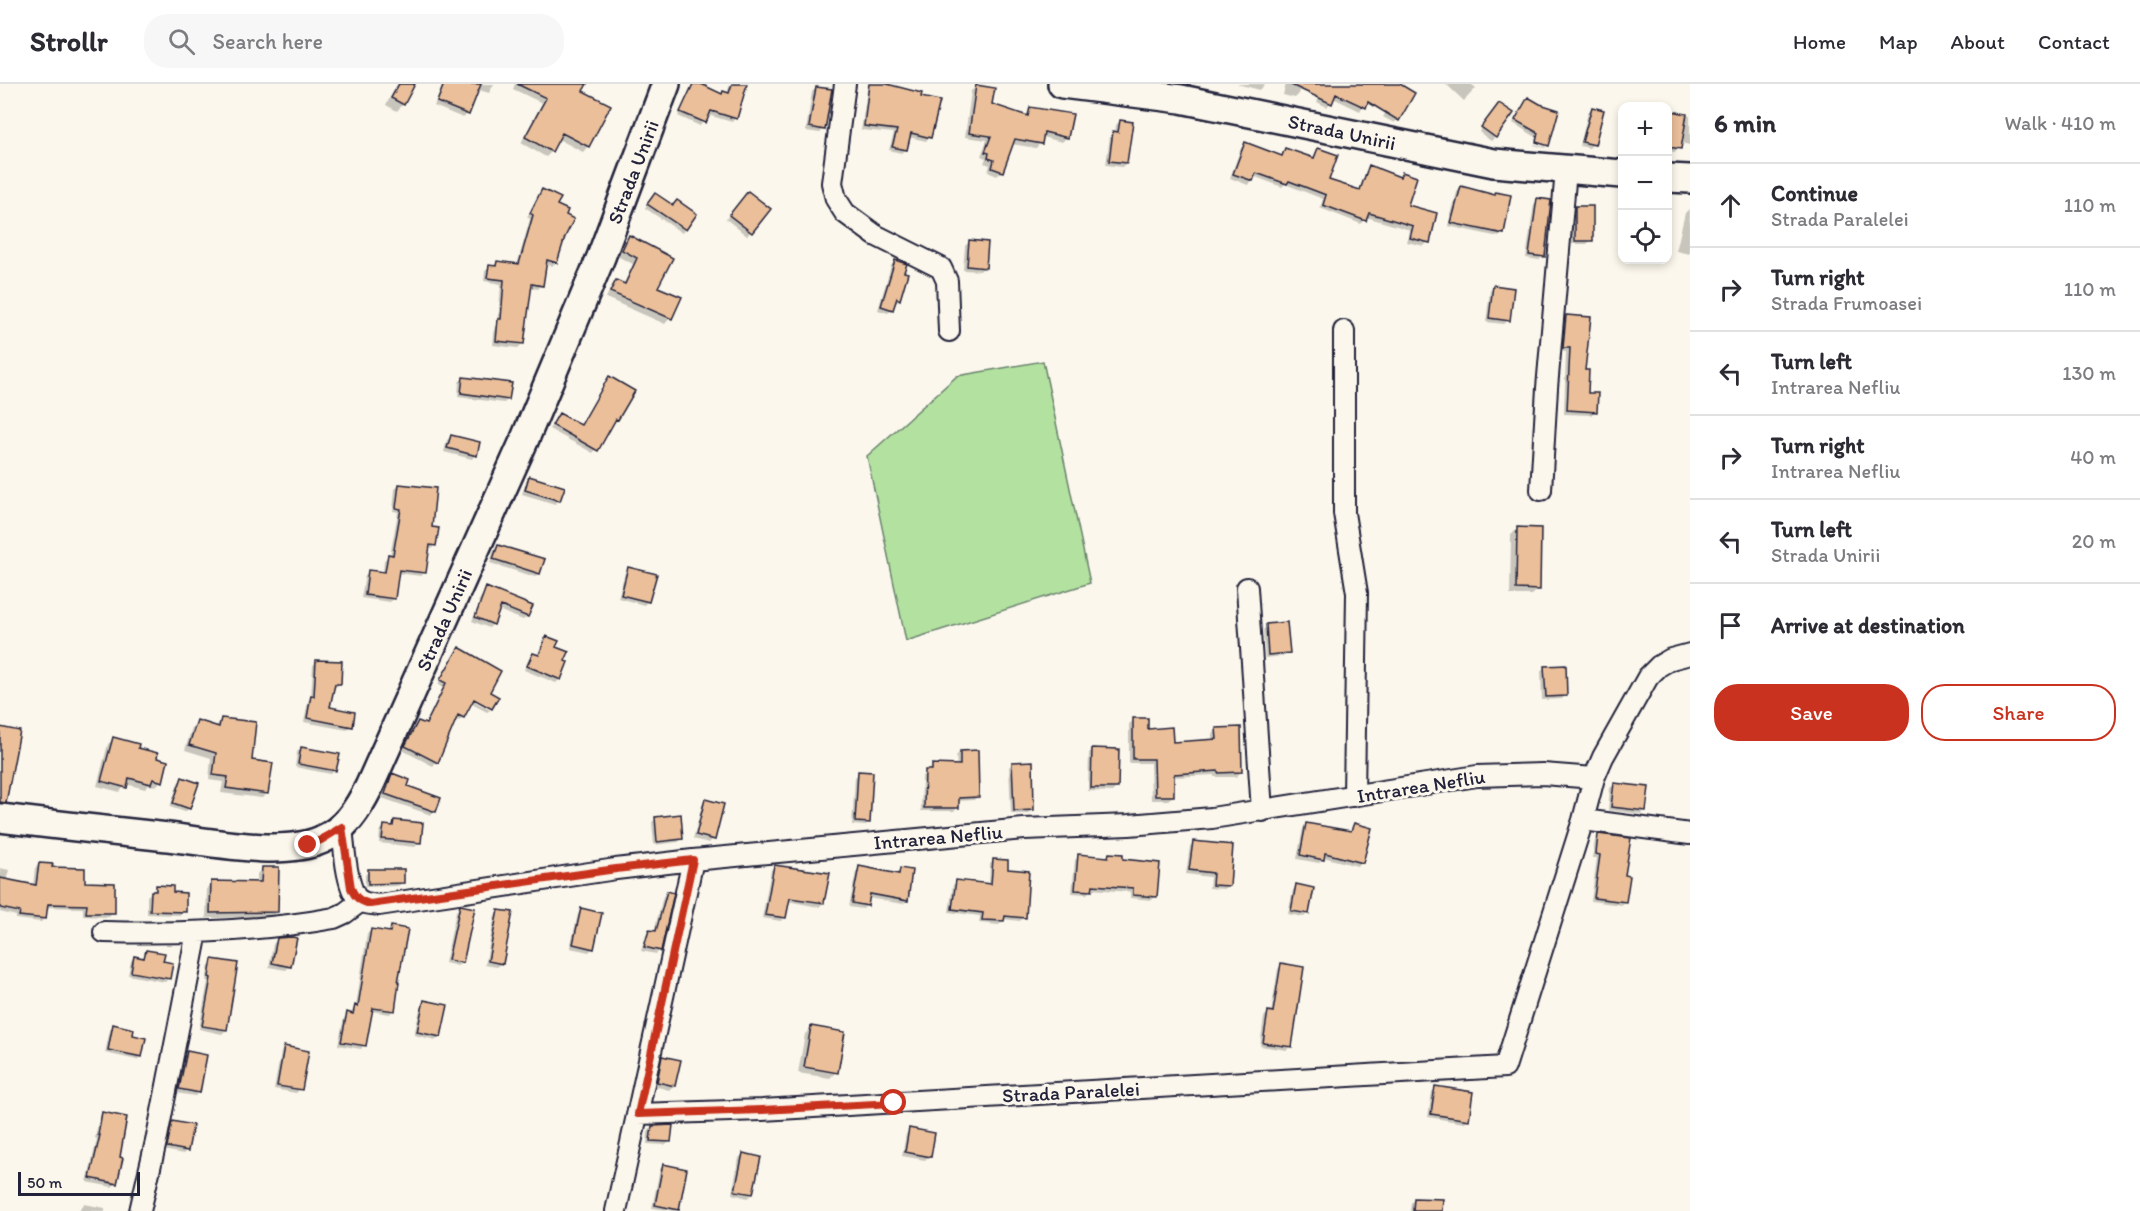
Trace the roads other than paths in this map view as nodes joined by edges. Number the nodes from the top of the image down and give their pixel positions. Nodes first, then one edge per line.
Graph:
1 (666, 84) edge
2 (845, 84) edge
3 (1062, 84) edge
4 (1566, 170) junction
5 (1618, 174) edge
6 (1672, 178) edge
7 (1690, 180) edge
8 (949, 331) dead end
9 (1344, 331) dead end
10 (1541, 490) dead end
11 (1247, 588) dead end
12 (1690, 654) edge
13 (1594, 777) junction
14 (1354, 796) junction
15 (1262, 811) junction
16 (0, 818) edge
17 (1583, 820) junction
18 (342, 827) junction
19 (1690, 834) edge
20 (693, 860) junction
21 (361, 901) junction
22 (104, 932) dead end
23 (197, 932) junction
24 (638, 1114) junction
25 (140, 1211) edge
26 (616, 1211) edge

1 - 18 main road, Strada Unirii
2 - 8 street
3 - 4 main road, Strada Unirii
4 - 5 main road, Strada Unirii
4 - 10 street
6 - 7 main road
9 - 14 street
11 - 15 street
12 - 13 street
13 - 14 street, Intrarea Nefliu
13 - 17 street
14 - 15 street, Intrarea Nefliu
15 - 20 street, Intrarea Nefliu
16 - 18 main road, Strada Unirii
17 - 19 street
17 - 24 street, Strada Paralelei
18 - 21 street
20 - 21 street, Intrarea Nefliu
20 - 24 street
21 - 23 street
22 - 23 street
23 - 25 street
24 - 26 street

